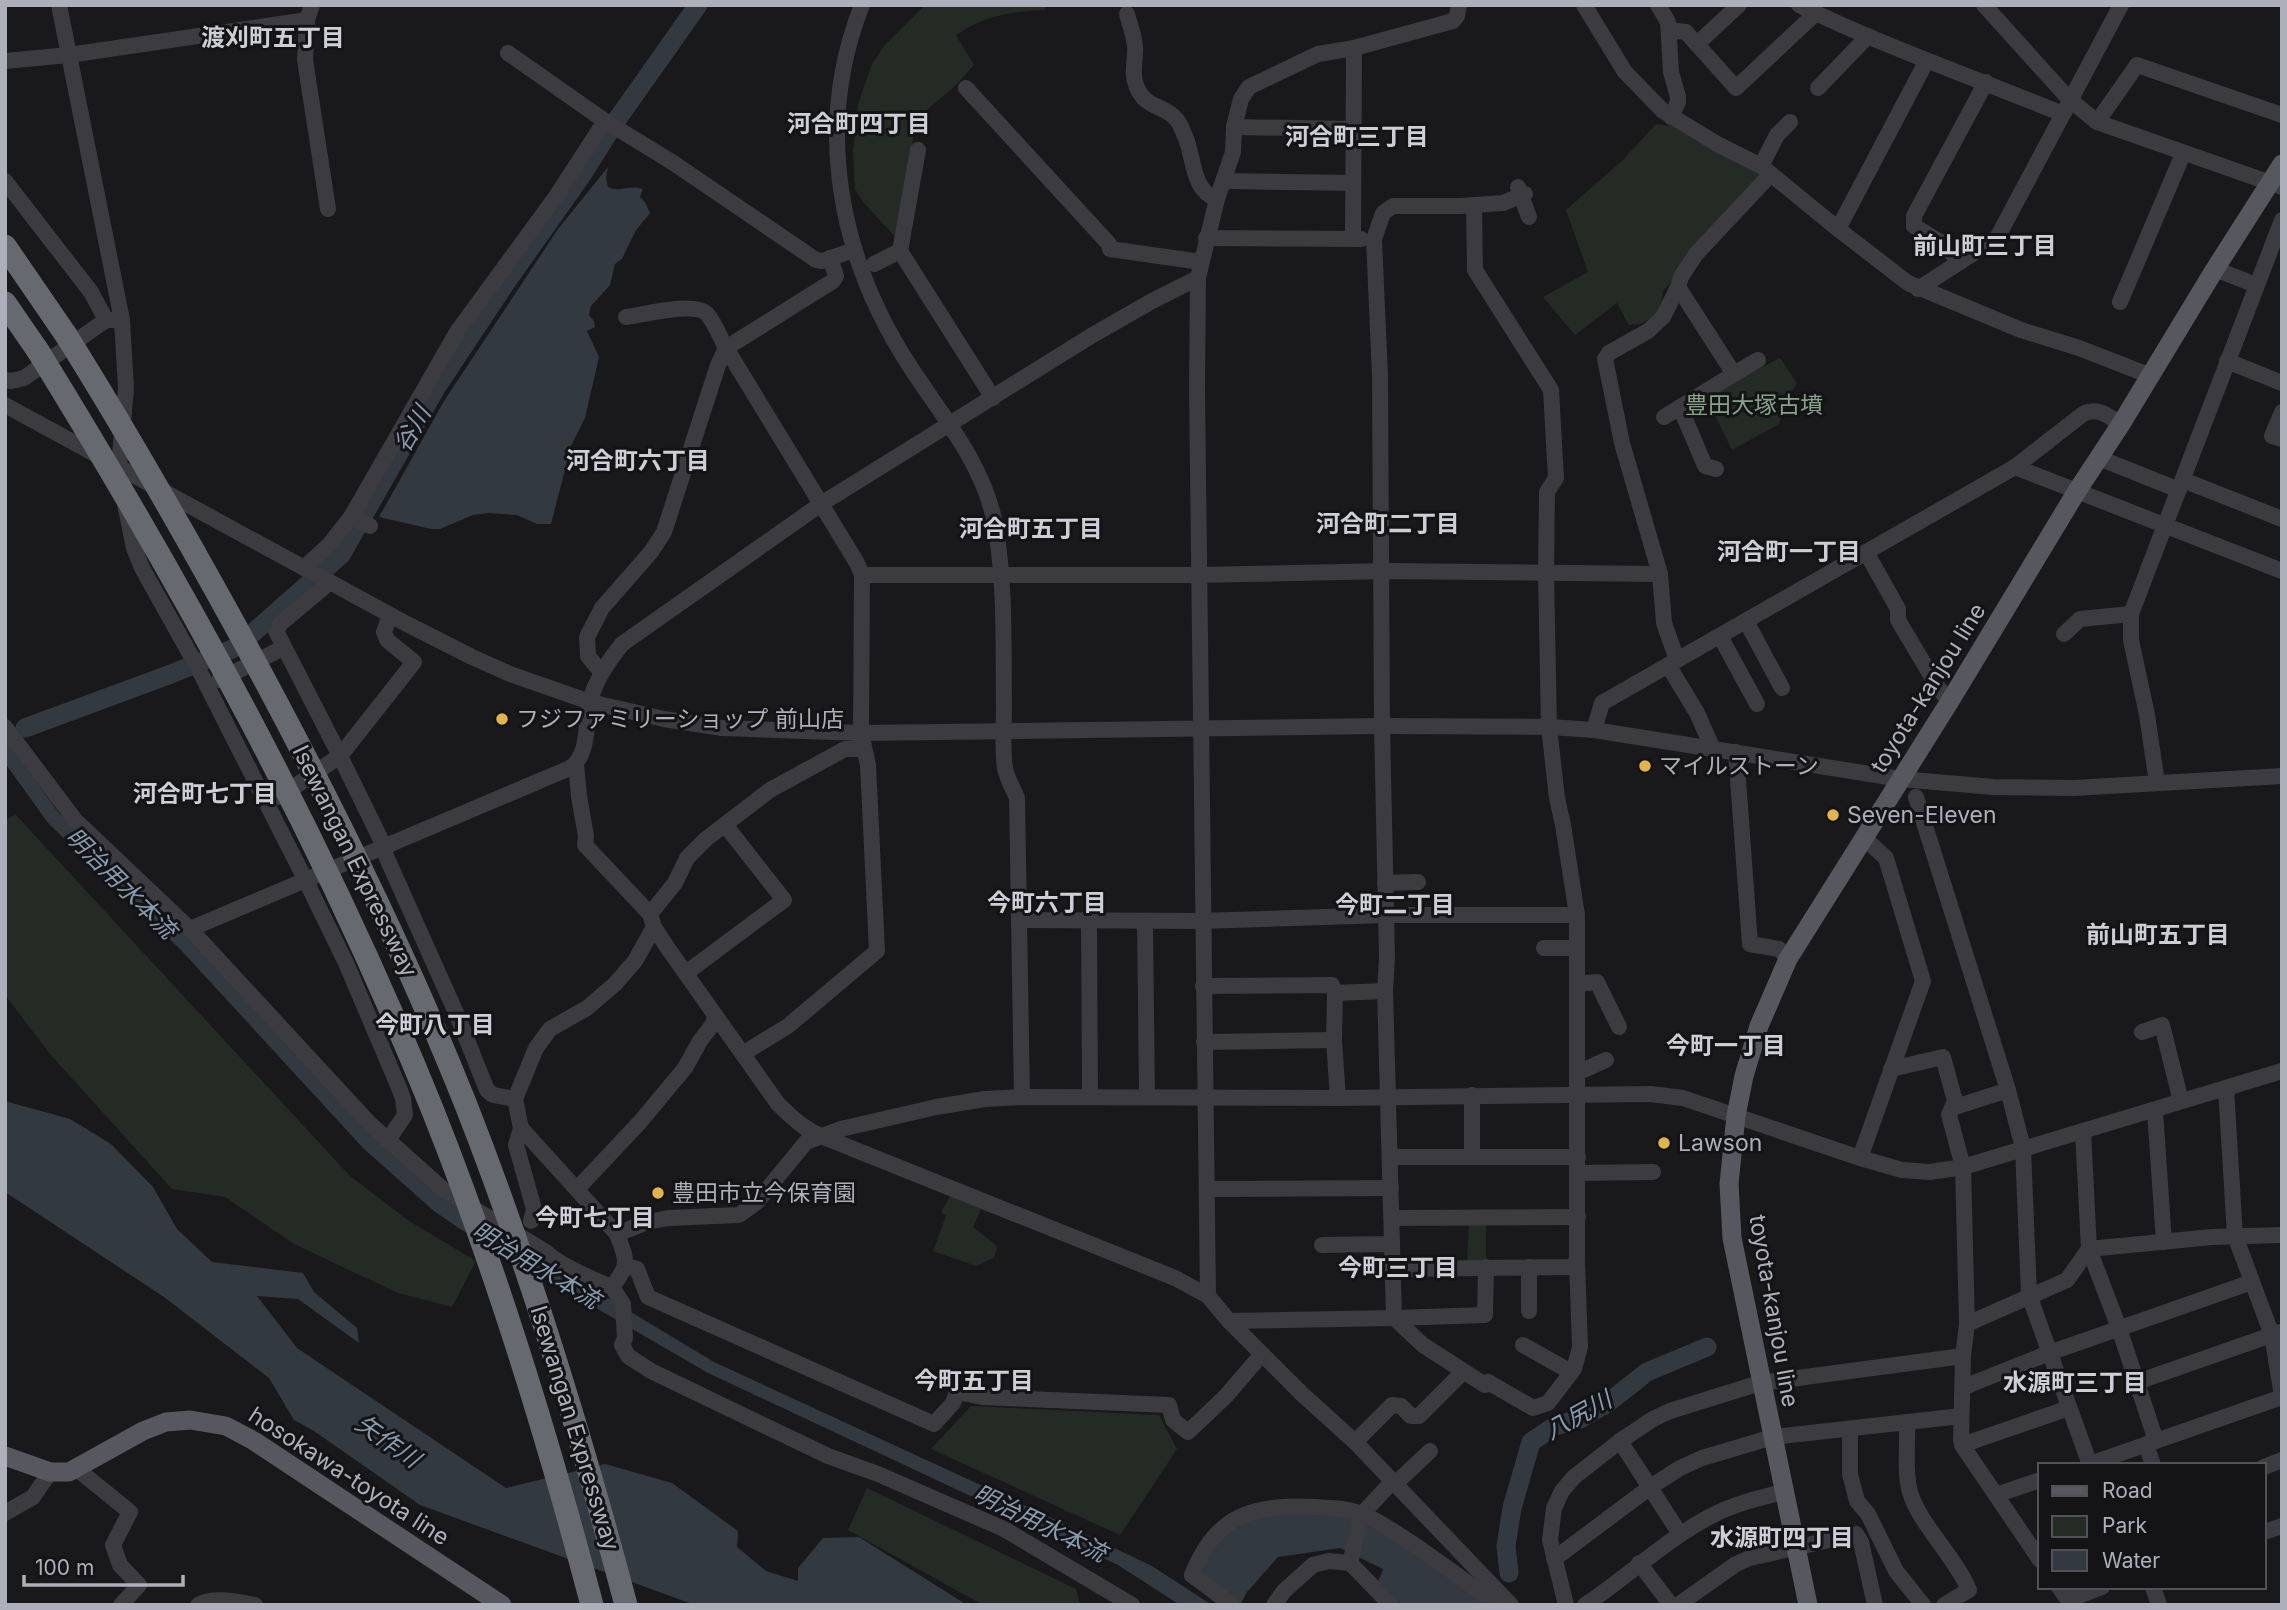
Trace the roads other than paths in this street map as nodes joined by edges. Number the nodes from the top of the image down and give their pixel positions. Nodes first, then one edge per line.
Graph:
1 (60, 5) edge
2 (862, 5) edge
3 (1459, 5) edge
4 (1584, 5) edge
5 (1658, 5) edge
6 (1739, 5) edge
7 (1799, 5) edge
8 (1984, 5) edge
9 (2121, 5) edge
10 (309, 13) edge
11 (1816, 13) junction
12 (1127, 14) dead end
13 (1669, 30) junction
14 (1868, 36) junction
15 (1697, 44) junction
16 (1354, 48) junction
17 (508, 53) dead end
18 (69, 55) junction
19 (5, 61) edge
20 (1926, 62) junction
21 (1986, 82) junction
22 (966, 88) dead end
23 (1818, 88) dead end
24 (2066, 107) junction
25 (2282, 116) edge
26 (1671, 117) junction
27 (1790, 122) dead end
28 (2096, 122) junction
29 (610, 124) junction
30 (1234, 127) junction
31 (1352, 129) junction
32 (918, 150) dead end
33 (2183, 154) junction
34 (2282, 164) edge
35 (1766, 170) junction
36 (5, 181) edge
37 (1223, 181) junction
38 (1352, 183) junction
39 (2276, 185) edge
40 (1217, 199) junction
41 (1474, 206) junction
42 (328, 209) dead end
43 (1530, 217) dead end
44 (2282, 220) edge
45 (1838, 229) junction
46 (1206, 238) junction
47 (1353, 239) junction
48 (1374, 239) junction
49 (2277, 245) edge
50 (5, 246) edge
51 (854, 250) junction
52 (900, 251) junction
53 (830, 258) junction
54 (1960, 262) junction
55 (874, 264) dead end
56 (2215, 269) junction
57 (1199, 270) junction
58 (2256, 285) junction
59 (1678, 288) junction
60 (1918, 289) junction
61 (2120, 302) dead end
62 (5, 303) edge
63 (5, 312) edge
64 (625, 317) dead end
65 (114, 320) junction
66 (726, 348) junction
67 (38, 351) junction
68 (1758, 360) dead end
69 (2227, 361) junction
70 (1734, 374) junction
71 (2151, 376) junction
72 (5, 380) edge
73 (2282, 383) edge
74 (993, 398) junction
75 (5, 405) edge
76 (1680, 407) junction
77 (2282, 412) edge
78 (1664, 417) dead end
79 (2121, 424) junction
80 (949, 425) junction
81 (2282, 439) edge
82 (2099, 458) junction
83 (119, 466) junction
84 (2015, 467) junction
85 (1716, 469) dead end
86 (2181, 485) junction
87 (2077, 491) junction
88 (821, 504) junction
89 (2282, 519) edge
90 (2166, 526) junction
91 (1866, 552) junction
92 (305, 568) junction
93 (2282, 571) edge
94 (1382, 572) junction
95 (1546, 573) junction
96 (1660, 574) junction
97 (862, 575) junction
98 (1001, 575) junction
99 (1199, 575) junction
100 (329, 582) junction
101 (2131, 614) junction
102 (390, 615) junction
103 (1746, 621) junction
104 (2064, 634) dead end
105 (1720, 636) junction
106 (283, 648) junction
107 (1672, 663) junction
108 (601, 672) junction
109 (207, 686) junction
110 (1782, 688) dead end
111 (1950, 701) junction
112 (590, 702) junction
113 (1757, 704) dead end
114 (1382, 726) junction
115 (5, 727) edge
116 (1549, 727) junction
117 (1201, 729) junction
118 (1594, 730) junction
119 (1004, 732) junction
120 (862, 741) junction
121 (1713, 749) junction
122 (1737, 752) junction
123 (341, 756) junction
124 (576, 764) junction
125 (2282, 776) edge
126 (1901, 779) junction
127 (2157, 783) junction
128 (1916, 797) dead end
129 (268, 805) junction
130 (726, 826) junction
131 (1864, 838) junction
132 (384, 846) junction
133 (305, 879) junction
134 (1418, 882) dead end
135 (1385, 883) junction
136 (1386, 915) junction
137 (1577, 915) junction
138 (652, 920) junction
139 (1020, 920) junction
140 (1089, 920) junction
141 (1203, 920) junction
142 (1144, 921) junction
143 (191, 929) junction
144 (1544, 948) dead end
145 (1577, 948) junction
146 (1788, 959) junction
147 (686, 973) junction
148 (1577, 984) junction
149 (1203, 986) junction
150 (1385, 991) junction
151 (1335, 993) junction
152 (715, 1015) junction
153 (1619, 1027) dead end
154 (2142, 1032) dead end
155 (1335, 1040) junction
156 (1204, 1042) junction
157 (744, 1053) junction
158 (1606, 1060) dead end
159 (1891, 1069) junction
160 (2282, 1071) edge
161 (1577, 1073) junction
162 (2226, 1088) junction
163 (2008, 1090) junction
164 (1577, 1094) junction
165 (1387, 1096) junction
166 (1472, 1096) junction
167 (1022, 1097) junction
168 (1090, 1097) junction
169 (1147, 1097) junction
170 (1205, 1098) junction
171 (1338, 1098) junction
172 (515, 1099) junction
173 (2181, 1101) junction
174 (1952, 1108) junction
175 (2155, 1111) junction
176 (1736, 1116) junction
177 (521, 1128) junction
178 (2083, 1131) junction
179 (821, 1136) junction
180 (388, 1140) junction
181 (2023, 1148) junction
182 (1472, 1156) junction
183 (1391, 1157) junction
184 (1860, 1158) junction
185 (1578, 1165) junction
186 (1963, 1167) junction
187 (1653, 1172) dead end
188 (1391, 1188) junction
189 (577, 1189) junction
190 (1208, 1189) junction
191 (1578, 1217) junction
192 (1392, 1218) junction
193 (531, 1221) dead end
194 (617, 1234) junction
195 (2282, 1234) edge
196 (2235, 1236) junction
197 (2164, 1242) junction
198 (1392, 1244) junction
199 (1322, 1245) dead end
200 (2089, 1249) junction
201 (1577, 1261) junction
202 (626, 1266) junction
203 (1486, 1267) junction
204 (1529, 1267) junction
205 (1393, 1269) junction
206 (2252, 1282) junction
207 (612, 1287) junction
208 (2029, 1295) junction
209 (1208, 1296) junction
210 (1529, 1311) dead end
211 (1394, 1318) junction
212 (1229, 1321) junction
213 (1967, 1324) junction
214 (2119, 1328) junction
215 (2277, 1333) edge
216 (1523, 1345) dead end
217 (2049, 1353) junction
218 (1262, 1354) junction
219 (1963, 1356) junction
220 (1463, 1372) junction
221 (1571, 1372) junction
222 (2137, 1382) junction
223 (1760, 1383) junction
224 (1964, 1387) junction
225 (2282, 1396) edge
226 (2069, 1408) junction
227 (1961, 1416) junction
228 (1907, 1422) junction
229 (1850, 1429) junction
230 (1773, 1437) junction
231 (1620, 1441) junction
232 (2151, 1442) junction
233 (1355, 1443) junction
234 (1962, 1445) junction
235 (1430, 1451) dead end
236 (5, 1456) edge
237 (2089, 1463) edge
238 (2092, 1463) edge
239 (2153, 1463) edge
240 (77, 1469) junction
241 (50, 1472) junction
242 (2038, 1481) edge
243 (1393, 1484) junction
244 (1649, 1488) junction
245 (1783, 1492) junction
246 (1996, 1495) junction
247 (5, 1513) edge
248 (1362, 1514) junction
249 (1680, 1534) junction
250 (1795, 1547) junction
251 (2038, 1552) edge
252 (1554, 1559) junction
253 (1350, 1563) junction
254 (1639, 1563) junction
255 (2060, 1589) edge
256 (2097, 1589) edge
257 (1500, 1602) edge
258 (121, 1605) edge
259 (198, 1605) edge
260 (255, 1605) edge
261 (502, 1605) edge
262 (592, 1605) edge
263 (626, 1605) edge
264 (1132, 1605) edge
265 (1232, 1605) edge
266 (1274, 1605) edge
267 (1391, 1605) edge
268 (1566, 1605) edge
269 (1585, 1605) edge
270 (1671, 1605) edge
271 (1678, 1605) edge
272 (1808, 1605) edge
273 (1875, 1605) edge
274 (1923, 1605) edge
275 (1944, 1605) edge

1 - 18 street
2 - 51 street
3 - 16 street
4 - 26 street
5 - 13 street
6 - 15 street
7 - 11 street
8 - 24 street
9 - 24 street
10 - 18 street
10 - 42 street
11 - 14 street
11 - 15 street
12 - 40 street
13 - 15 street
13 - 26 street
14 - 20 street
14 - 23 street
16 - 30 street
16 - 31 street
17 - 29 street
18 - 19 street
18 - 65 street
20 - 21 street
20 - 45 street
21 - 24 street
21 - 54 street
22 - 57 street
24 - 28 street
24 - 54 street
25 - 28 street
26 - 35 street
27 - 35 street
28 - 33 street
29 - 53 street
29 - 92 street
30 - 31 street
30 - 37 street
31 - 38 street
32 - 52 street
33 - 39 street
33 - 61 street
34 - 39 main road, toyota-kanjou line
35 - 45 street
35 - 59 street
36 - 65 street
37 - 38 street
37 - 40 street
38 - 47 street
39 - 56 main road, toyota-kanjou line
40 - 46 street
41 - 43 street
41 - 48 street
41 - 95 street
44 - 49 street
45 - 60 street
46 - 47 street
46 - 57 street
47 - 48 street
48 - 94 street
49 - 58 street
50 - 263 highway, Isewangan Expressway, bridge
51 - 53 street
51 - 80 street
52 - 55 street
52 - 74 street
53 - 66 street
54 - 60 street
56 - 58 street
56 - 71 main road, toyota-kanjou line
57 - 74 street
57 - 99 street
58 - 69 street
59 - 70 street
59 - 96 street
60 - 71 street
62 - 67 highway, Isewangan Expressway
63 - 67 highway
64 - 66 street
65 - 72 street
65 - 83 street
66 - 88 street
66 - 108 street
67 - 262 highway, Isewangan Expressway, bridge
68 - 70 street
69 - 73 street
69 - 86 street
70 - 76 street
71 - 79 main road, toyota-kanjou line
74 - 80 street
75 - 83 street
76 - 78 street
76 - 85 street
77 - 81 street
79 - 82 main road, toyota-kanjou line
79 - 84 street
80 - 88 street
80 - 98 street
82 - 86 street
82 - 87 main road, toyota-kanjou line
83 - 92 street
83 - 109 street
84 - 87 street
84 - 91 street
86 - 89 street
86 - 90 street
87 - 90 street
87 - 111 main road, toyota-kanjou line
88 - 97 street
88 - 108 street
90 - 93 street
90 - 101 street
91 - 103 street
91 - 111 street
92 - 100 street
94 - 95 street
94 - 99 street
94 - 114 street
95 - 96 street
95 - 116 street
96 - 107 street
97 - 98 street
97 - 120 street
98 - 99 street
98 - 119 street
99 - 117 street
100 - 102 street
100 - 106 street
101 - 104 street
101 - 127 street
102 - 112 street
102 - 123 street
103 - 105 street
103 - 110 street
105 - 107 street
105 - 113 street
106 - 109 street
106 - 123 street
107 - 118 street
107 - 121 street
108 - 112 street
109 - 129 street
111 - 126 main road, toyota-kanjou line
112 - 120 street
112 - 124 street
114 - 116 street
114 - 117 street
114 - 135 street
115 - 143 street
116 - 118 street
116 - 137 street
117 - 119 street
117 - 141 street
118 - 121 street
119 - 120 street
119 - 139 street
120 - 130 street
120 - 157 street
121 - 122 street
122 - 126 street
122 - 146 street
123 - 129 street
123 - 132 street
124 - 132 street
124 - 138 street
125 - 127 street
126 - 127 street
126 - 131 main road, toyota-kanjou line
128 - 163 street
129 - 133 street
130 - 138 street
130 - 147 street
131 - 146 main road, toyota-kanjou line
131 - 159 street
132 - 133 street
132 - 172 street
133 - 143 street
133 - 180 street
134 - 135 street
135 - 136 street
136 - 137 street
136 - 141 street
136 - 150 street
137 - 145 street
138 - 147 street
138 - 172 street
139 - 140 street
139 - 167 street
140 - 142 street
140 - 168 street
141 - 142 street
141 - 149 street
142 - 169 street
143 - 180 street
144 - 145 street
145 - 148 street
146 - 176 main road, toyota-kanjou line
147 - 152 street
148 - 153 street
148 - 161 street
149 - 151 street
149 - 156 street
150 - 151 street
150 - 165 street
151 - 155 street
152 - 157 street
152 - 189 street
154 - 173 street
155 - 156 street
155 - 171 street
156 - 170 street
157 - 179 street
158 - 161 street
159 - 174 street
159 - 184 street
160 - 162 street
161 - 164 street
162 - 173 street
162 - 196 street
163 - 174 street
163 - 181 street
164 - 166 street
164 - 176 street
164 - 185 street
165 - 166 street
165 - 171 street
165 - 183 street
166 - 182 street
167 - 168 street
167 - 179 street
168 - 169 street
169 - 170 street
170 - 171 street
170 - 190 street
172 - 177 street
173 - 175 street
174 - 186 street
175 - 178 street
175 - 197 street
176 - 184 street
176 - 223 main road, toyota-kanjou line
177 - 189 street
177 - 193 street
178 - 181 street
178 - 200 street
179 - 194 street
179 - 209 street
180 - 207 street
181 - 186 street
181 - 208 street
182 - 183 street
182 - 185 street
183 - 188 street
184 - 186 street
185 - 187 street
185 - 191 street
186 - 213 street
188 - 190 street
188 - 192 street
189 - 194 street
190 - 209 street
191 - 192 street
191 - 201 street
192 - 198 street
194 - 202 street
195 - 196 street
196 - 197 street
196 - 206 street
197 - 200 street
198 - 199 street
198 - 205 street
200 - 208 street
200 - 214 street
201 - 204 street
201 - 221 street
202 - 207 street
202 - 218 street
203 - 204 street
203 - 205 street
203 - 211 street
204 - 210 street
205 - 211 street
206 - 214 street
206 - 215 street
207 - 264 street
208 - 213 street
208 - 217 street
209 - 212 street
211 - 212 street
211 - 220 street
212 - 218 street
213 - 219 street
214 - 217 street
214 - 222 street
215 - 222 street
215 - 225 street
216 - 221 street
217 - 224 street
217 - 226 street
218 - 233 street
219 - 223 street
219 - 224 street
220 - 221 street
220 - 233 street
222 - 232 street
223 - 230 main road, toyota-kanjou line
223 - 231 street
224 - 227 street
225 - 232 street
226 - 234 street
226 - 237 street
227 - 228 street
227 - 234 street
228 - 229 street
228 - 275 street
229 - 230 street
229 - 274 street
230 - 244 street
230 - 245 main road, toyota-kanjou line
231 - 244 street
231 - 252 street
232 - 238 street
232 - 239 street
233 - 243 street
234 - 246 street
235 - 243 street
236 - 241 main road, hosokawa-toyota line
240 - 241 main road, hosokawa-toyota line
240 - 258 street
240 - 261 main road, hosokawa-toyota line
241 - 247 street
242 - 246 street
243 - 248 street
243 - 257 street
244 - 249 street
244 - 252 street
245 - 249 street
245 - 250 main road, toyota-kanjou line
246 - 251 street
248 - 253 street
248 - 257 street
248 - 265 street
249 - 254 street
250 - 271 street
250 - 272 main road, toyota-kanjou line
250 - 273 street
252 - 268 street
253 - 266 street
253 - 267 street
254 - 269 street
254 - 270 street
255 - 256 street
259 - 260 street

